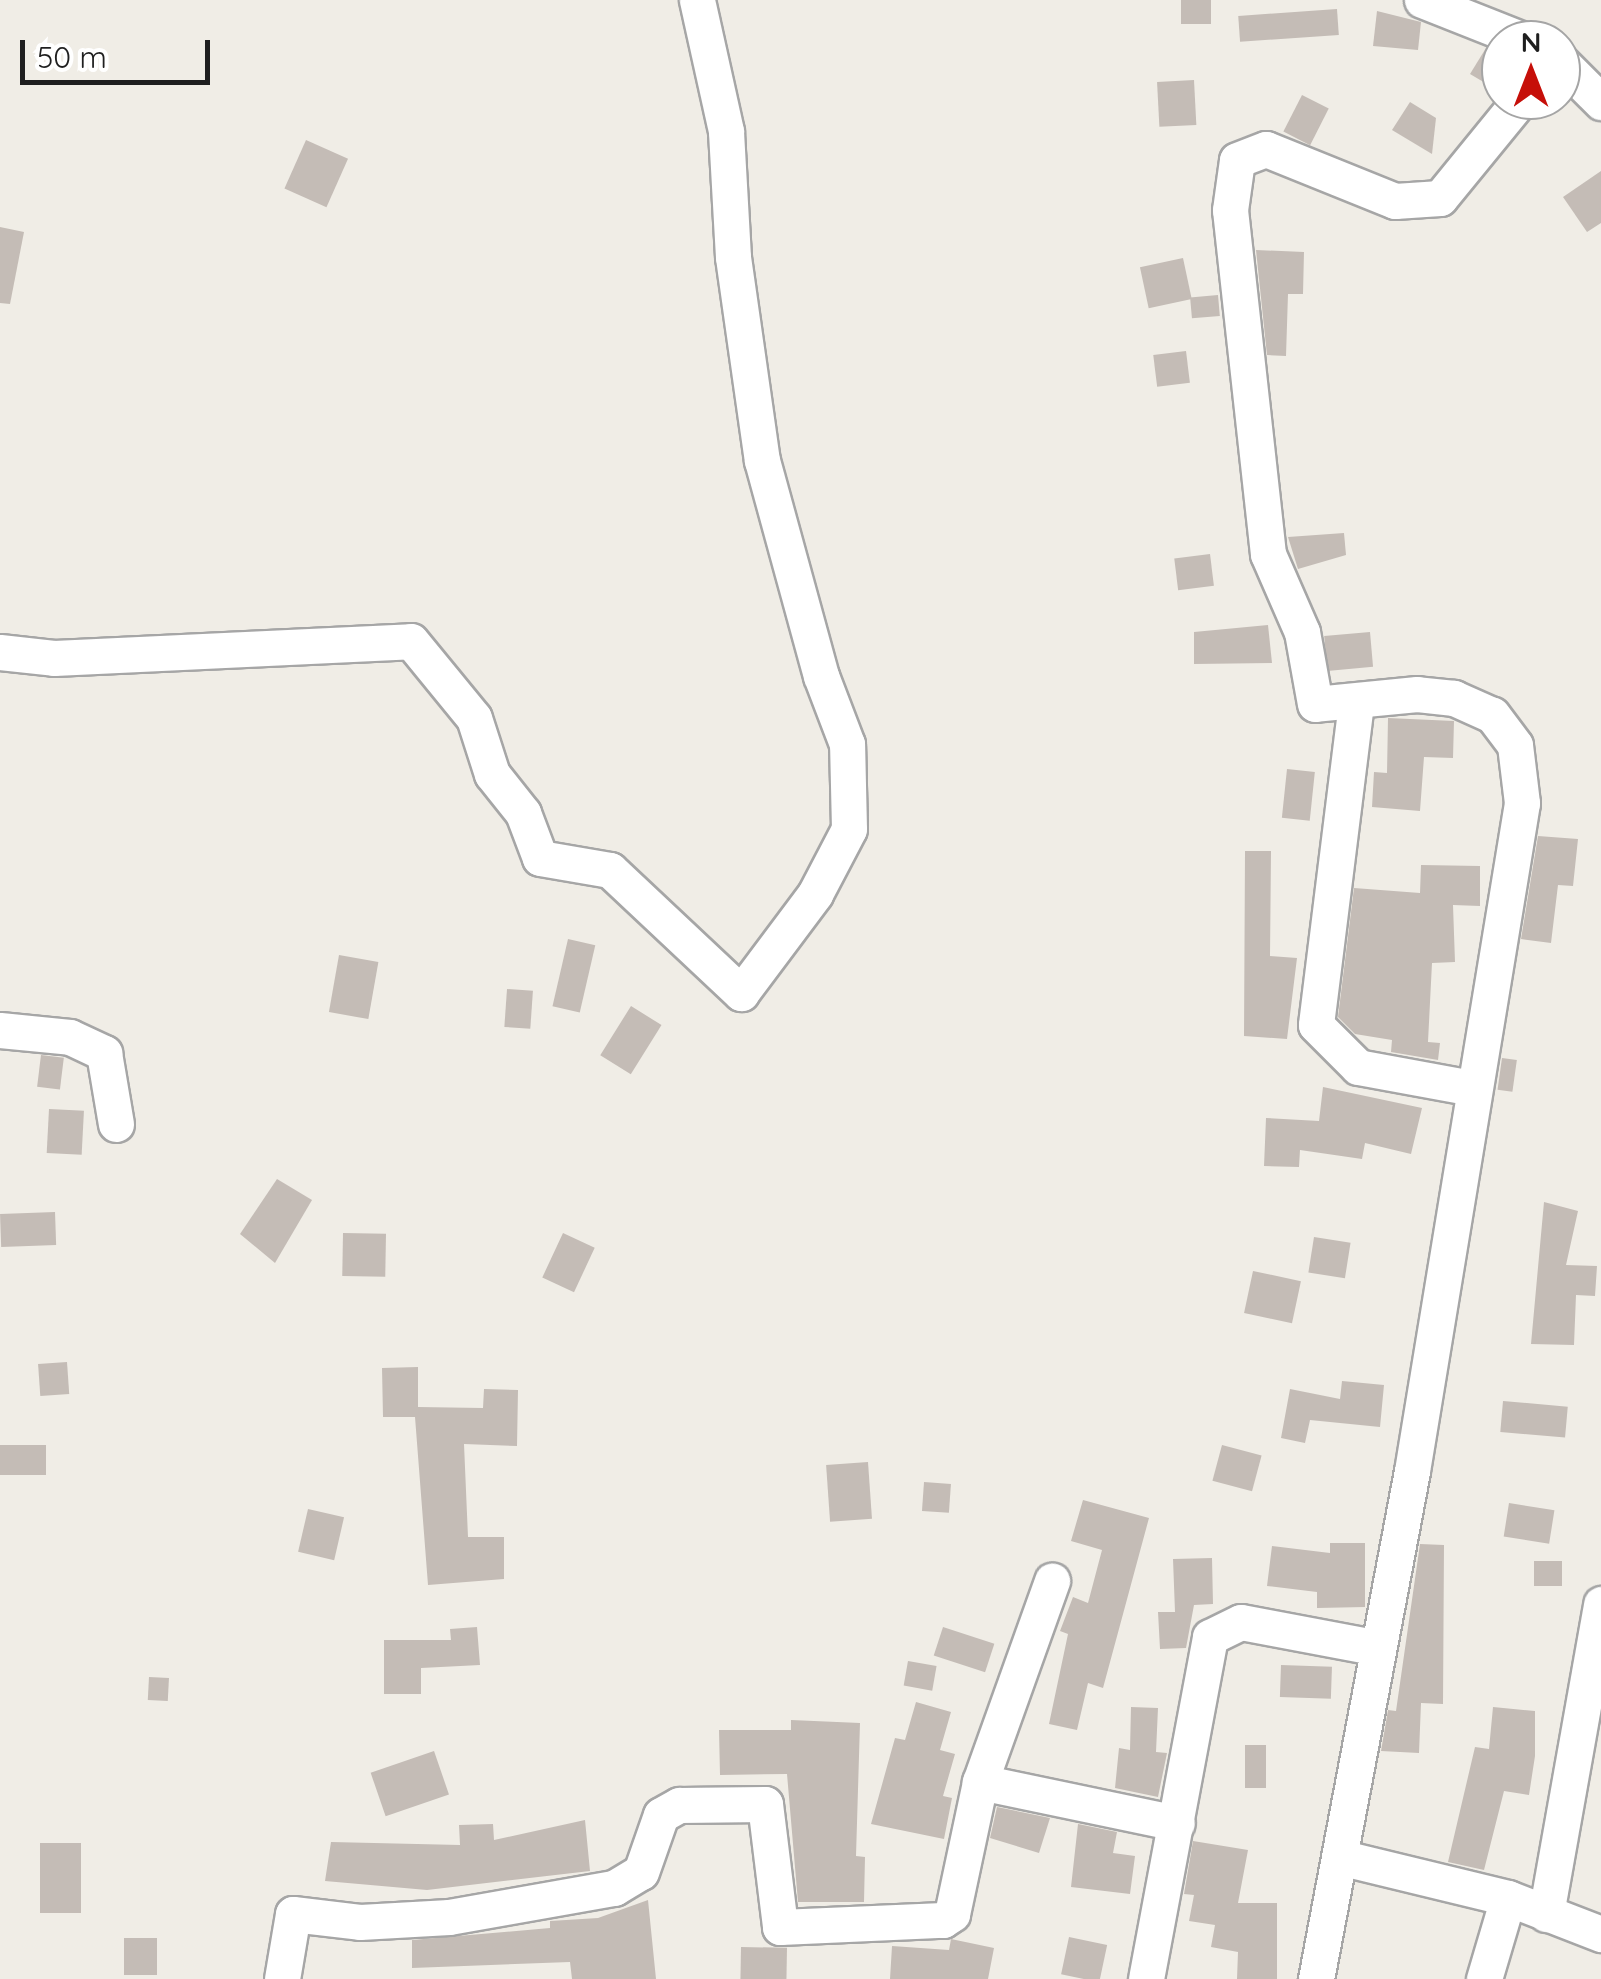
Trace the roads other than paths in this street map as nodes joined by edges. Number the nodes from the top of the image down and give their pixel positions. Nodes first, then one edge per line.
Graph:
1 (697, 0) edge
2 (1422, 0) edge
3 (1498, 11) edge
4 (1581, 82) edge
5 (1601, 102) edge
6 (1504, 120) edge
7 (0, 652) edge
8 (1356, 703) junction
9 (0, 1030) edge
10 (1472, 1088) junction
11 (116, 1124) dead end
12 (1052, 1580) dead end
13 (1601, 1604) edge
14 (1378, 1648) junction
15 (1596, 1662) edge
16 (980, 1782) junction
17 (1177, 1824) junction
18 (1339, 1856) junction
19 (1508, 1898) junction
20 (1546, 1914) junction
21 (1601, 1934) edge
22 (282, 1979) edge
23 (1146, 1979) edge
24 (1316, 1979) edge
25 (1484, 1979) edge

1 - 7 street
2 - 3 street
4 - 5 street
6 - 8 street
8 - 10 street
8 - 10 street
9 - 11 street
10 - 14 street
12 - 16 street
13 - 15 street
14 - 17 street
14 - 18 street
15 - 20 street
16 - 17 street
16 - 22 street
17 - 23 street
18 - 19 street
18 - 24 street
19 - 20 street
19 - 25 street
20 - 21 street

